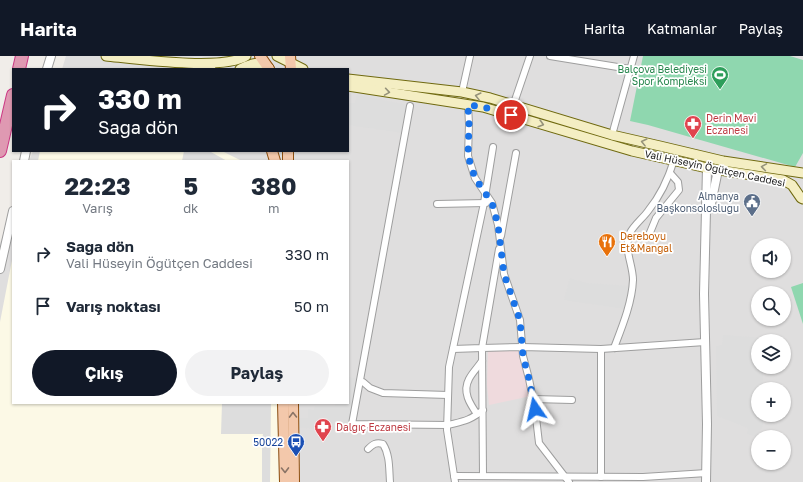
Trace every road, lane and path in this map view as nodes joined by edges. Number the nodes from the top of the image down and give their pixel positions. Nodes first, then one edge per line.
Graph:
1 (22, 56) edge
2 (50, 56) edge
3 (106, 56) edge
4 (202, 56) edge
5 (246, 56) edge
6 (277, 56) edge
7 (470, 56) edge
8 (530, 56) edge
9 (550, 56) edge
10 (634, 56) edge
11 (594, 59) edge
12 (182, 62) junction
13 (230, 62) junction
14 (290, 62) edge
15 (266, 64) edge
16 (19, 68) edge
17 (47, 68) edge
18 (207, 68) edge
19 (242, 68) edge
20 (301, 68) edge
21 (630, 69) junction
22 (349, 79) edge
23 (349, 86) edge
24 (462, 92) junction
25 (12, 99) edge
26 (468, 105) junction
27 (410, 106) dead end
28 (514, 106) junction
29 (612, 135) junction
30 (494, 147) dead end
31 (0, 151) edge
32 (516, 153) dead end
33 (674, 160) junction
34 (723, 160) junction
35 (707, 168) junction
36 (718, 170) junction
37 (670, 173) junction
38 (803, 174) edge
39 (485, 193) junction
40 (800, 196) edge
41 (484, 203) junction
42 (492, 203) junction
43 (437, 204) dead end
44 (12, 215) edge
45 (706, 225) junction
46 (649, 235) dead end
47 (501, 241) junction
48 (0, 269) edge
49 (705, 342) junction
50 (522, 347) junction
51 (482, 348) junction
52 (614, 348) junction
53 (453, 349) junction
54 (601, 349) junction
55 (482, 361) junction
56 (360, 382) junction
57 (448, 395) junction
58 (533, 399) junction
59 (572, 400) dead end
60 (283, 404) edge
61 (293, 404) edge
62 (483, 410) junction
63 (477, 414) junction
64 (448, 425) junction
65 (368, 449) dead end
66 (690, 474) junction
67 (483, 476) junction
68 (601, 477) junction
69 (706, 478) edge
70 (454, 479) edge
71 (563, 479) edge
72 (610, 479) edge
73 (285, 482) edge
74 (294, 482) edge
75 (390, 482) edge
76 (569, 482) edge
77 (690, 482) edge

1 - 16 highway
2 - 17 street
3 - 12 main road
4 - 13 main road
5 - 13 main road
6 - 14 main road
7 - 24 street
8 - 28 street
9 - 11 street
10 - 21 street
11 - 21 street
12 - 13 main road
12 - 18 main road
14 - 20 main road
15 - 19 main road
21 - 29 street
22 - 24 main road, Vali Hüseyin Öğütçen Caddesi
23 -> 26 main road, Vali Hüseyin Öğütçen Caddesi
28 -> 24 main road, Vali Hüseyin Öğütçen Caddesi
25 - 31 highway
26 -> 33 main road, Vali Hüseyin Öğütçen Caddesi
26 - 39 street
27 - 56 street
28 - 29 main road, Vali Hüseyin Öğütçen Caddesi
34 -> 29 main road, Vali Hüseyin Öğütçen Caddesi
30 - 39 street
32 - 47 street
33 - 35 main road, Vali Hüseyin Öğütçen Caddesi
33 - 37 street
34 - 35 main road
38 -> 34 main road, Vali Hüseyin Öğütçen Caddesi
35 - 36 main road, Vali Hüseyin Öğütçen Caddesi
35 - 45 street
36 - 40 main road, Vali Hüseyin Öğütçen Caddesi
36 - 45 street
37 - 46 street
37 - 52 street
38 - 40 main road
39 - 41 street
39 - 42 street
41 - 42 street
41 - 43 street
41 - 53 street
42 - 47 street
44 - 48 street
45 - 49 street
47 - 50 street
47 - 51 street
49 - 52 street
49 - 69 street
50 - 51 street
50 - 54 street
50 - 58 street
51 - 53 street
51 - 55 street
52 - 54 street
53 - 57 street
54 - 68 street
55 - 62 street
55 - 63 street
56 - 57 street
56 - 64 street
57 - 64 street
58 - 59 street
58 - 71 street
60 -> 73 main road
74 -> 61 main road
62 - 63 street
62 - 67 street
63 - 64 street
64 - 70 street
65 - 75 street
66 - 69 street
66 - 72 street
66 - 77 street
67 - 70 street
67 - 71 street
68 - 71 street
68 - 72 street
71 - 76 street

